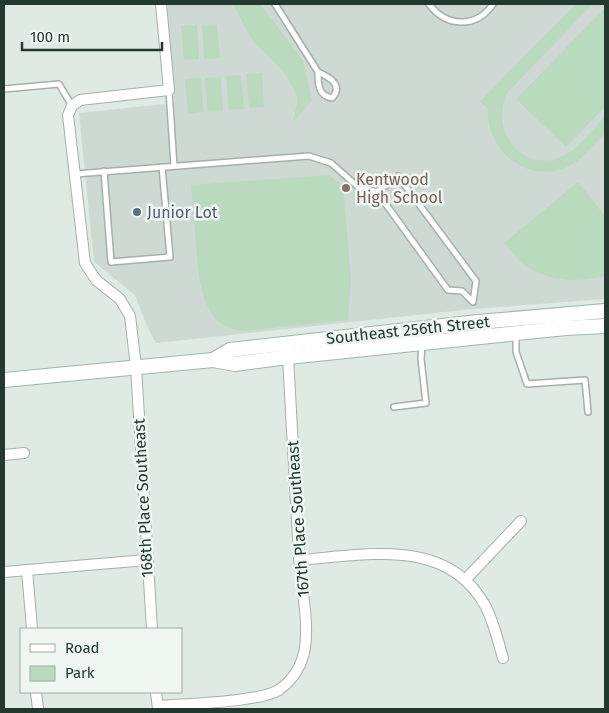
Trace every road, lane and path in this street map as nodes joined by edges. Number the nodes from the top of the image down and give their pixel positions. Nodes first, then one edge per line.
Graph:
1 (161, 4) edge
2 (275, 4) edge
3 (429, 4) edge
4 (493, 4) edge
5 (318, 72) junction
6 (4, 88) edge
7 (169, 90) junction
8 (72, 106) junction
9 (174, 166) junction
10 (162, 167) junction
11 (104, 172) junction
12 (74, 174) junction
13 (377, 192) junction
14 (605, 311) edge
15 (530, 317) junction
16 (605, 326) edge
17 (438, 327) junction
18 (516, 333) junction
19 (422, 343) junction
20 (288, 357) junction
21 (213, 360) junction
22 (136, 367) junction
23 (4, 380) edge
24 (394, 406) dead end
25 (588, 412) dead end
26 (24, 453) dead end
27 (4, 455) edge
28 (521, 521) dead end
29 (147, 560) junction
30 (300, 560) junction
31 (27, 570) junction
32 (4, 572) edge
33 (466, 579) junction
34 (32, 628) edge
35 (152, 628) edge
36 (503, 658) dead end
37 (36, 693) edge
38 (156, 693) edge
39 (158, 708) edge
40 (38, 709) edge

1 - 7 street
2 - 5 lane
3 - 4 lane
5 - 5 lane
6 - 8 lane
7 - 8 street
7 - 9 lane
8 - 12 street, 168th Place Southeast
9 - 10 lane
9 - 13 lane
10 - 11 lane
10 - 11 lane
11 - 12 lane
12 - 22 street, 168th Place Southeast
13 - 13 lane
14 - 15 main road, Southeast 256th Street
15 - 17 main road, Southeast 256th Street
15 - 18 main road
16 - 18 main road, Southeast 256th Street
17 - 19 lane
17 - 21 main road, Southeast 256th Street
18 - 19 main road, Southeast 256th Street
18 - 25 lane
19 - 20 main road, Southeast 256th Street
19 - 24 lane
20 - 21 main road, Southeast 256th Street
20 - 30 street, 167th Place Southeast
21 - 22 main road, Southeast 256th Street
22 - 23 main road, Southeast 256th Street
22 - 29 street, 168th Place Southeast
26 - 27 street
28 - 33 street
29 - 31 street
29 - 35 street, 168th Place Southeast
30 - 33 street
30 - 39 street, 167th Place Southeast
31 - 32 street
31 - 34 street
33 - 36 street
37 - 40 street
38 - 39 street

